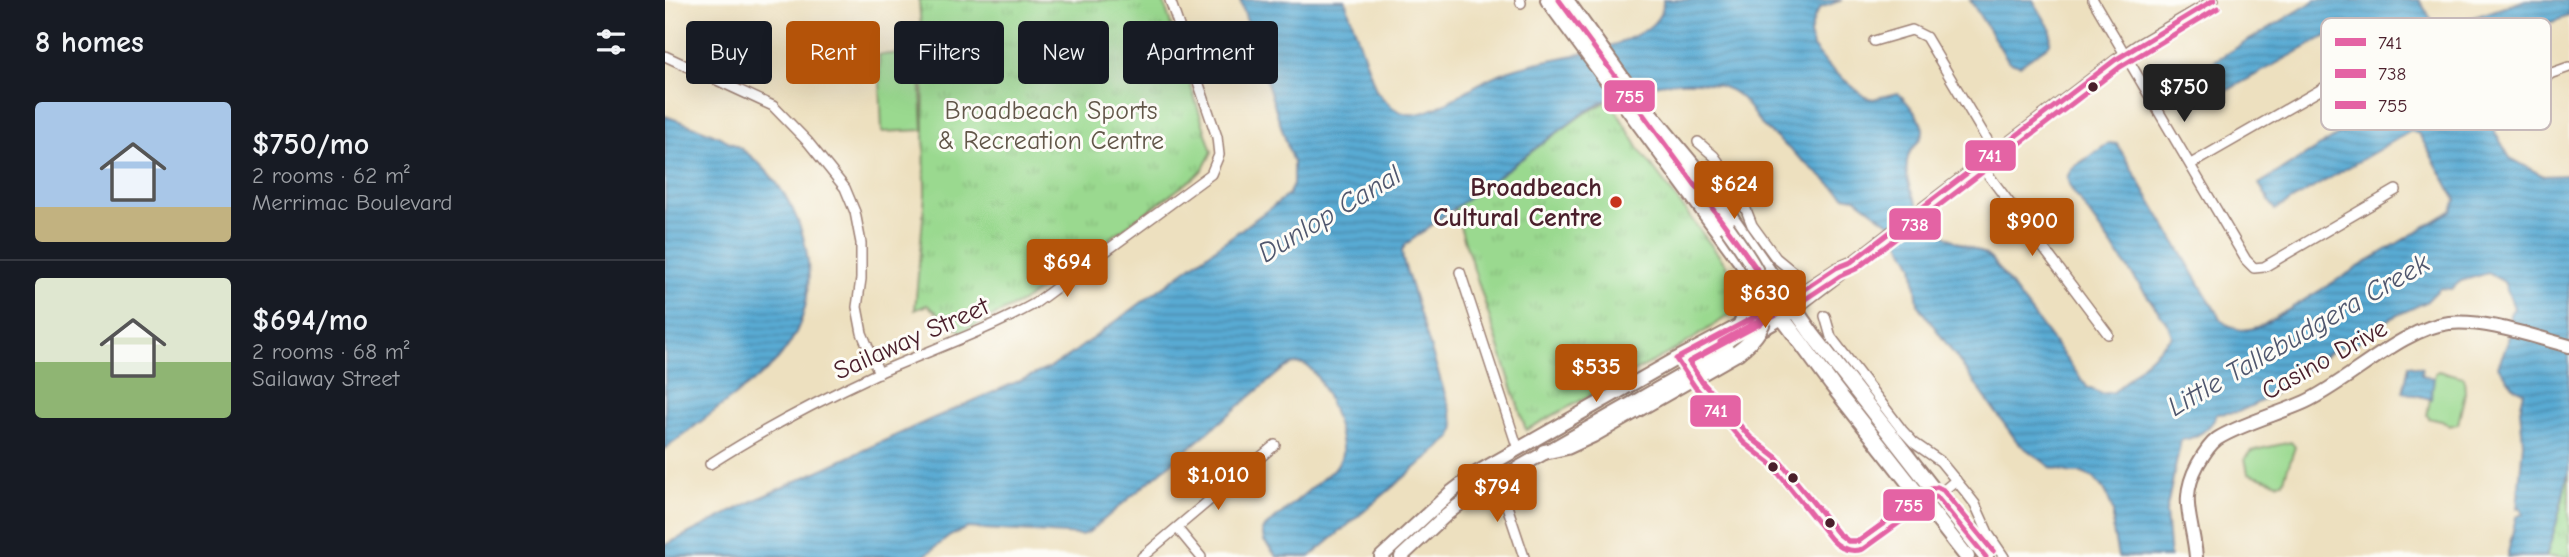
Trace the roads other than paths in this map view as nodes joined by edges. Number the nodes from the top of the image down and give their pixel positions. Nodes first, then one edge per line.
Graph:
1 (1170, 0) edge
2 (1548, 0) edge
3 (1566, 0) edge
4 (2093, 0) edge
5 (2214, 0) edge
6 (1874, 41) dead end
7 (1590, 45) junction
8 (2125, 53) junction
9 (665, 56) edge
10 (2569, 67) edge
11 (2551, 74) edge
12 (2321, 89) edge
13 (1628, 96) junction
14 (1698, 142) dead end
15 (1678, 147) junction
16 (1995, 153) junction
17 (1981, 164) junction
18 (2191, 164) junction
19 (1722, 167) junction
20 (1704, 179) junction
21 (2396, 190) dead end
22 (1459, 272) dead end
23 (1749, 272) junction
24 (1793, 272) dead end
25 (1785, 309) junction
26 (1825, 316) dead end
27 (1741, 324) junction
28 (2108, 334) dead end
29 (2569, 346) edge
30 (879, 373) junction
31 (1275, 445) dead end
32 (1518, 449) junction
33 (1544, 452) junction
34 (710, 464) dead end
35 (1490, 465) junction
36 (1497, 480) junction
37 (1956, 480) junction
38 (1931, 501) junction
39 (1177, 528) junction
40 (1142, 557) edge
41 (1201, 557) edge
42 (1381, 557) edge
43 (1401, 557) edge
44 (1524, 557) edge
45 (1967, 557) edge
46 (1986, 557) edge
47 (2004, 557) edge
48 (2196, 557) edge

1 - 30 street, Sailaway Street
2 - 7 main road
3 - 7 main road
4 - 8 street
5 - 8 street
6 - 16 street
7 - 13 main road
8 - 16 street
8 - 18 street
9 - 30 street
10 - 11 street
12 - 18 street
13 - 15 main road
13 - 23 main road
14 - 19 street
15 - 20 main road
15 - 33 main road, bridge
16 - 17 street
17 - 25 street
17 - 28 street
18 - 21 street
19 - 20 street
19 - 24 street
20 - 25 main road
22 - 32 street
23 - 25 main road
23 - 27 main road
25 - 27 main road
25 - 33 main road
25 - 38 main road
26 - 37 street
27 - 32 main road
29 - 48 main road, Casino Drive
30 - 34 street, Sailaway Street
31 - 39 street
32 - 35 main road
33 - 36 main road
35 - 36 street
35 - 42 main road
36 - 43 main road
36 - 44 street
37 - 38 street
37 - 47 street
38 - 45 main road
38 - 46 main road
39 - 40 street
39 - 41 street

